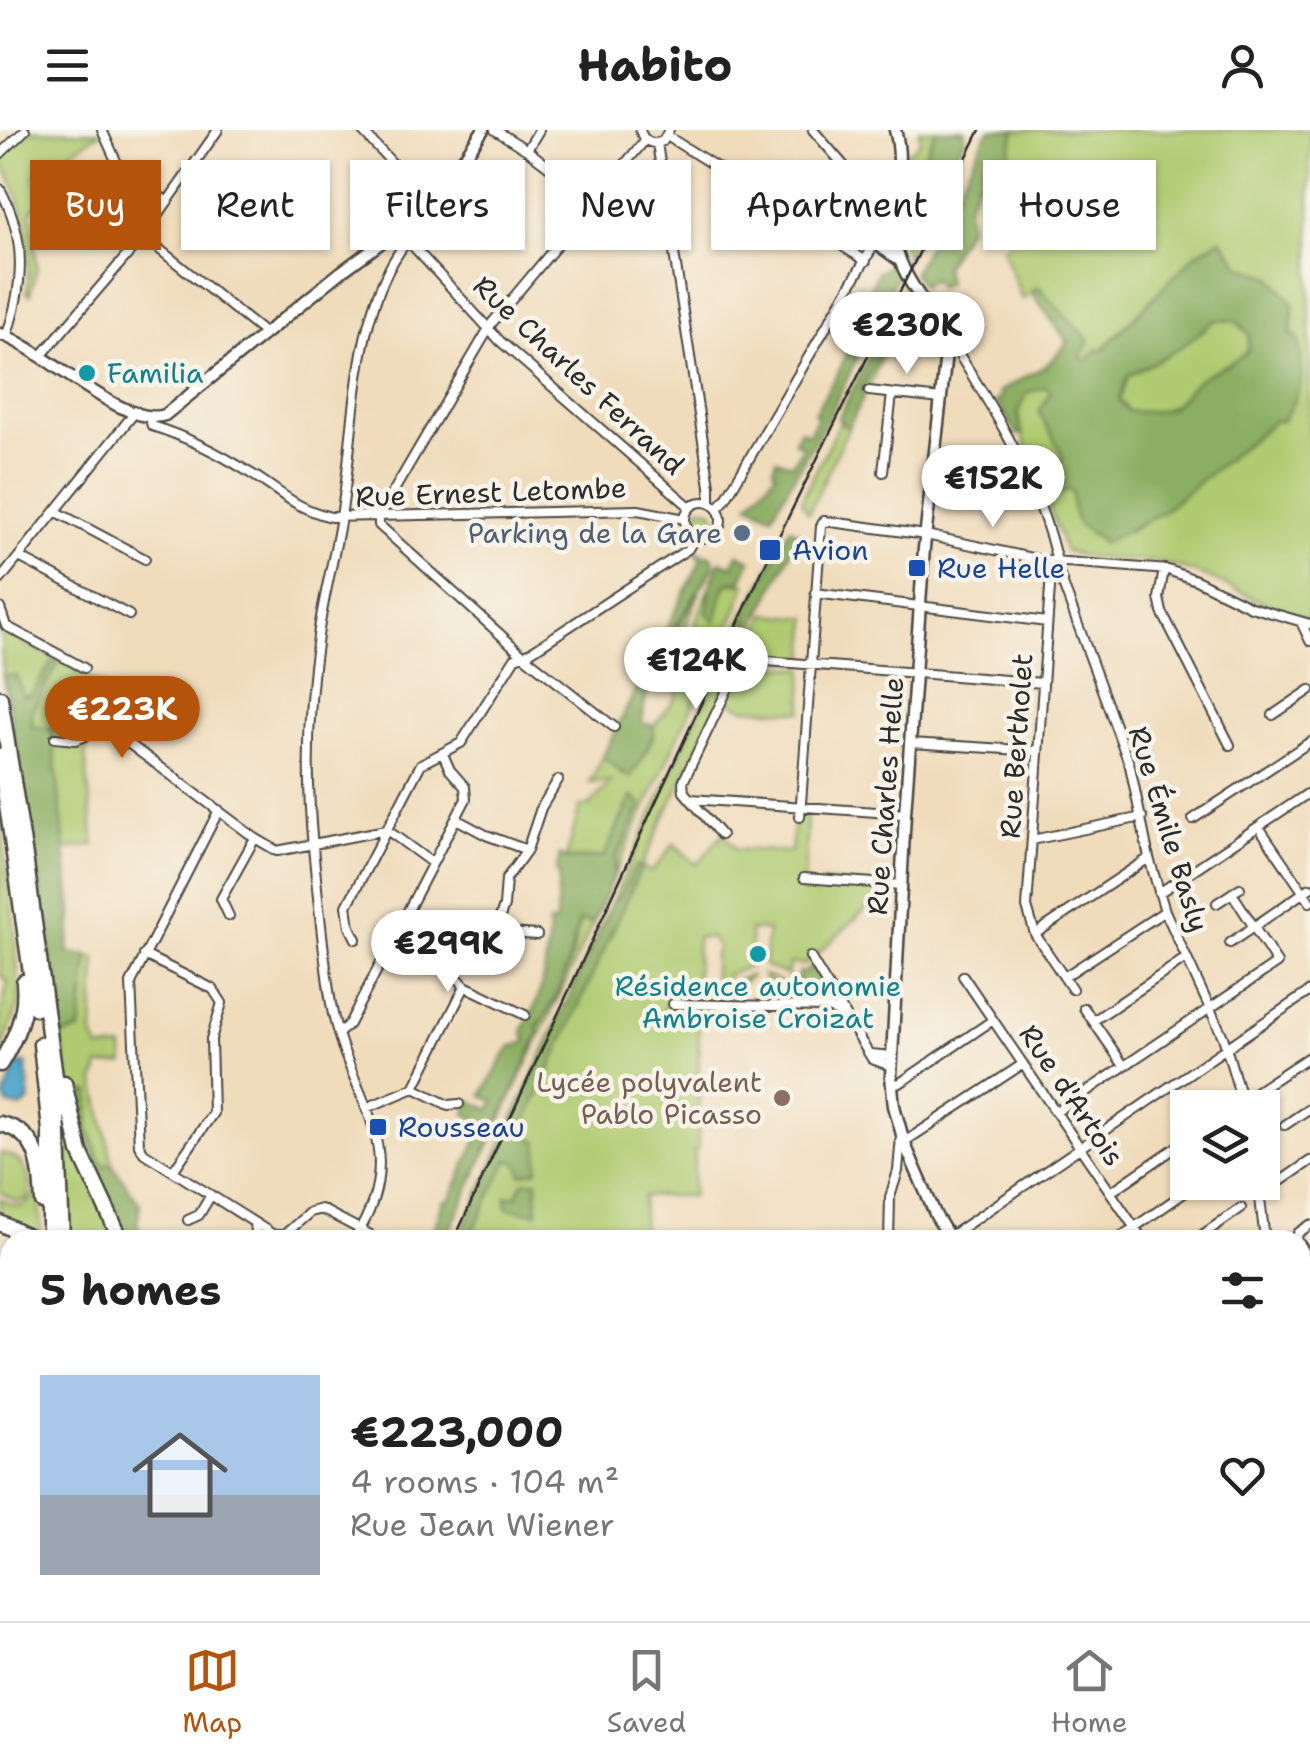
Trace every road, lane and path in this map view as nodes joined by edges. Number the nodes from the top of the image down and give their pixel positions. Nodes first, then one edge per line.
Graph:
1 (25, 130) edge
2 (102, 130) edge
3 (218, 130) edge
4 (361, 130) edge
5 (482, 130) edge
6 (495, 130) edge
7 (538, 130) edge
8 (640, 130) edge
9 (814, 130) edge
10 (895, 130) edge
11 (668, 133) edge
12 (645, 140) junction
13 (657, 143) junction
14 (528, 150) junction
15 (0, 154) edge
16 (389, 160) edge
17 (461, 160) edge
18 (628, 160) edge
19 (840, 160) edge
20 (899, 160) edge
21 (545, 163) edge
22 (0, 189) edge
23 (167, 202) junction
24 (161, 210) edge
25 (131, 250) edge
26 (160, 250) edge
27 (383, 250) edge
28 (397, 250) edge
29 (416, 250) edge
30 (554, 250) edge
31 (872, 250) edge
32 (884, 250) edge
33 (894, 250) edge
34 (866, 261) junction
35 (489, 330) junction
36 (264, 333) junction
37 (3, 335) edge
38 (953, 345) junction
39 (42, 355) junction
40 (869, 391) dead end
41 (892, 394) junction
42 (941, 399) junction
43 (136, 411) junction
44 (149, 416) junction
45 (883, 472) dead end
46 (714, 506) junction
47 (690, 507) junction
48 (57, 512) junction
49 (380, 516) junction
50 (340, 519) junction
51 (685, 520) junction
52 (926, 535) junction
53 (695, 537) junction
54 (19, 557) junction
55 (145, 559) dead end
56 (1058, 561) junction
57 (1164, 569) junction
58 (0, 580) edge
59 (815, 593) junction
60 (920, 606) junction
61 (0, 608) edge
62 (129, 614) dead end
63 (1047, 622) junction
64 (1306, 623) edge
65 (1310, 641) edge
66 (523, 655) junction
67 (810, 666) junction
68 (84, 668) dead end
69 (916, 674) junction
70 (1043, 683) junction
71 (1310, 690) edge
72 (0, 698) edge
73 (1273, 715) dead end
74 (614, 727) dead end
75 (55, 738) dead end
76 (1310, 742) edge
77 (910, 743) junction
78 (1230, 745) dead end
79 (1037, 751) junction
80 (443, 754) junction
81 (0, 756) edge
82 (558, 780) dead end
83 (1310, 792) edge
84 (691, 799) junction
85 (800, 806) junction
86 (220, 810) junction
87 (905, 814) junction
88 (800, 817) dead end
89 (1142, 817) junction
90 (456, 819) junction
91 (1193, 819) dead end
92 (1259, 827) junction
93 (387, 830) junction
94 (721, 836) dead end
95 (255, 838) junction
96 (1032, 840) junction
97 (313, 845) junction
98 (526, 850) junction
99 (1149, 858) junction
100 (432, 863) junction
101 (804, 878) dead end
102 (901, 885) junction
103 (1307, 891) edge
104 (1159, 893) junction
105 (21, 902) junction
106 (1310, 902) edge
107 (1217, 904) dead end
108 (1165, 911) junction
109 (228, 916) dead end
110 (498, 920) junction
111 (1252, 926) junction
112 (452, 927) dead end
113 (1035, 934) junction
114 (537, 935) dead end
115 (356, 939) dead end
116 (392, 940) junction
117 (473, 940) junction
118 (1230, 943) dead end
119 (144, 955) junction
120 (810, 957) dead end
121 (1186, 958) junction
122 (454, 974) junction
123 (962, 976) dead end
124 (1064, 978) junction
125 (465, 986) junction
126 (1072, 989) dead end
127 (1310, 991) edge
128 (673, 1004) dead end
129 (45, 1006) junction
130 (1210, 1007) junction
131 (1084, 1008) dead end
132 (842, 1013) junction
133 (525, 1015) dead end
134 (993, 1020) junction
135 (1093, 1022) junction
136 (339, 1033) junction
137 (1228, 1048) junction
138 (1310, 1056) edge
139 (891, 1061) junction
140 (0, 1064) edge
141 (1024, 1064) junction
142 (1124, 1066) junction
143 (891, 1085) junction
144 (414, 1088) junction
145 (1239, 1090) edge
146 (1263, 1090) edge
147 (459, 1104) dead end
148 (366, 1108) junction
149 (1310, 1108) edge
150 (1056, 1112) junction
151 (0, 1124) edge
152 (1285, 1125) dead end
153 (903, 1138) junction
154 (1081, 1148) junction
155 (1170, 1151) edge
156 (1310, 1161) edge
157 (912, 1162) junction
158 (173, 1171) junction
159 (898, 1171) junction
160 (1280, 1182) edge
161 (1111, 1192) junction
162 (211, 1196) junction
163 (1174, 1200) edge
164 (1260, 1200) edge
165 (1241, 1208) dead end
166 (188, 1220) dead end
167 (254, 1223) junction
168 (1135, 1227) junction
169 (46, 1230) edge
170 (48, 1230) edge
171 (62, 1230) edge
172 (116, 1230) edge
173 (255, 1230) edge
174 (267, 1230) edge
175 (290, 1230) edge
176 (361, 1230) joint
177 (889, 1230) edge
178 (946, 1230) edge
179 (963, 1230) edge
180 (1131, 1230) edge
181 (1137, 1230) edge
182 (1209, 1230) edge
183 (1264, 1230) edge

1 - 15 street
2 - 23 street
3 - 23 street
4 - 16 street
5 - 17 street
6 - 14 street
7 - 14 street
8 - 12 street
9 - 19 street
10 - 20 street
11 - 13 street
11 - 34 street
12 - 13 street
12 - 18 street
13 - 46 street
14 - 21 street
22 - 37 street
23 - 24 street
25 - 39 street
26 - 36 street
27 - 36 street
28 - 50 street
29 - 35 street, Rue Charles Ferrand
30 - 35 street
31 - 34 street
32 - 34 street
33 - 38 street
34 - 46 street
35 - 47 street, Rue Charles Ferrand
35 - 49 street
36 - 44 street
37 - 39 street
38 - 42 street, Rue Charles Helle
38 - 56 street, Rue Émile Basly
39 - 43 street
40 - 41 street
41 - 42 street
41 - 45 street
42 - 52 street, Rue Charles Helle
43 - 44 street
43 - 48 street
44 - 50 street, Rue Ernest Letombe
46 - 47 street
46 - 53 street
47 - 51 street
48 - 54 street
48 - 55 street
49 - 50 street, Rue Ernest Letombe
49 - 51 street, Rue Ernest Letombe
49 - 66 street
50 - 97 street
51 - 53 street
52 - 56 street
52 - 59 street
52 - 60 street, Rue Charles Helle
53 - 66 street
54 - 58 street
54 - 62 street
56 - 57 street
56 - 63 street, Rue Bertholet
56 - 89 street, Rue Émile Basly
57 - 64 street
57 - 78 street
59 - 60 street
59 - 67 street
60 - 63 street
60 - 69 street, Rue Charles Helle
61 - 68 street
63 - 70 street, Rue Bertholet
64 - 65 street
66 - 74 street
66 - 80 street
67 - 69 street
67 - 84 street
67 - 85 street
69 - 70 street
69 - 77 street, Rue Charles Helle
70 - 79 street, Rue Bertholet
71 - 73 street
72 - 129 highway
75 - 86 street
76 - 91 street
77 - 79 street
77 - 87 street, Rue Charles Helle
79 - 96 street, Rue Bertholet
80 - 90 street
80 - 93 street
81 - 105 highway
82 - 98 street
83 - 92 street
84 - 85 street
84 - 94 street
85 - 87 street
85 - 88 street
86 - 95 street
86 - 119 street
87 - 102 street, Rue Charles Helle
89 - 96 street
89 - 99 street, Rue Émile Basly
90 - 98 street
90 - 100 street
92 - 103 street
92 - 104 street
93 - 97 street
93 - 100 street
93 - 115 street
95 - 97 street
95 - 109 street
96 - 113 street, Rue Bertholet
97 - 136 street
98 - 110 street
99 - 104 street, Rue Émile Basly
99 - 113 street
100 - 116 street
101 - 102 street
102 - 139 street, Rue Charles Helle
103 - 106 street
103 - 111 street
104 - 108 street, Rue Émile Basly
105 - 140 highway
105 - 170 highway
107 - 111 street
108 - 121 street, Rue Émile Basly
108 - 124 street
110 - 114 street
110 - 117 street
111 - 118 street
111 - 130 street
112 - 117 street
113 - 124 street
116 - 122 street
116 - 136 street
117 - 122 street
119 - 158 street
119 - 158 street
120 - 132 street
121 - 130 street, Rue Émile Basly
121 - 135 street
122 - 125 street
123 - 134 street, Rue d'Artois
124 - 126 street
125 - 133 street
125 - 144 street
127 - 137 street
128 - 132 street
129 - 171 highway
129 - 172 highway
130 - 137 street, Rue Émile Basly
130 - 142 street
131 - 135 street
132 - 139 street
134 - 141 street, Rue d'Artois
134 - 143 street
135 - 142 street
136 - 148 street
137 - 145 street, Rue Émile Basly
137 - 154 street
138 - 146 street
139 - 143 street, Rue Charles Helle
141 - 150 street, Rue d'Artois
141 - 153 street
142 - 150 street
143 - 153 street, Rue Charles Helle
144 - 147 street
144 - 148 street
148 - 176 street
149 - 152 street
150 - 154 street, Rue d'Artois
151 - 169 highway
153 - 157 street, Rue Charles Helle
153 - 159 street
154 - 161 street, Rue d'Artois
154 - 179 street
155 - 161 street
156 - 160 street
157 - 159 street
157 - 178 street, Rue Charles Helle
158 - 162 street
159 - 177 street
161 - 168 street, Rue d'Artois
162 - 166 street
162 - 167 street
163 - 168 street
164 - 183 street
165 - 182 street
167 - 173 street
167 - 174 street
168 - 180 street
168 - 181 street, Rue d'Artois
175 - 176 street

